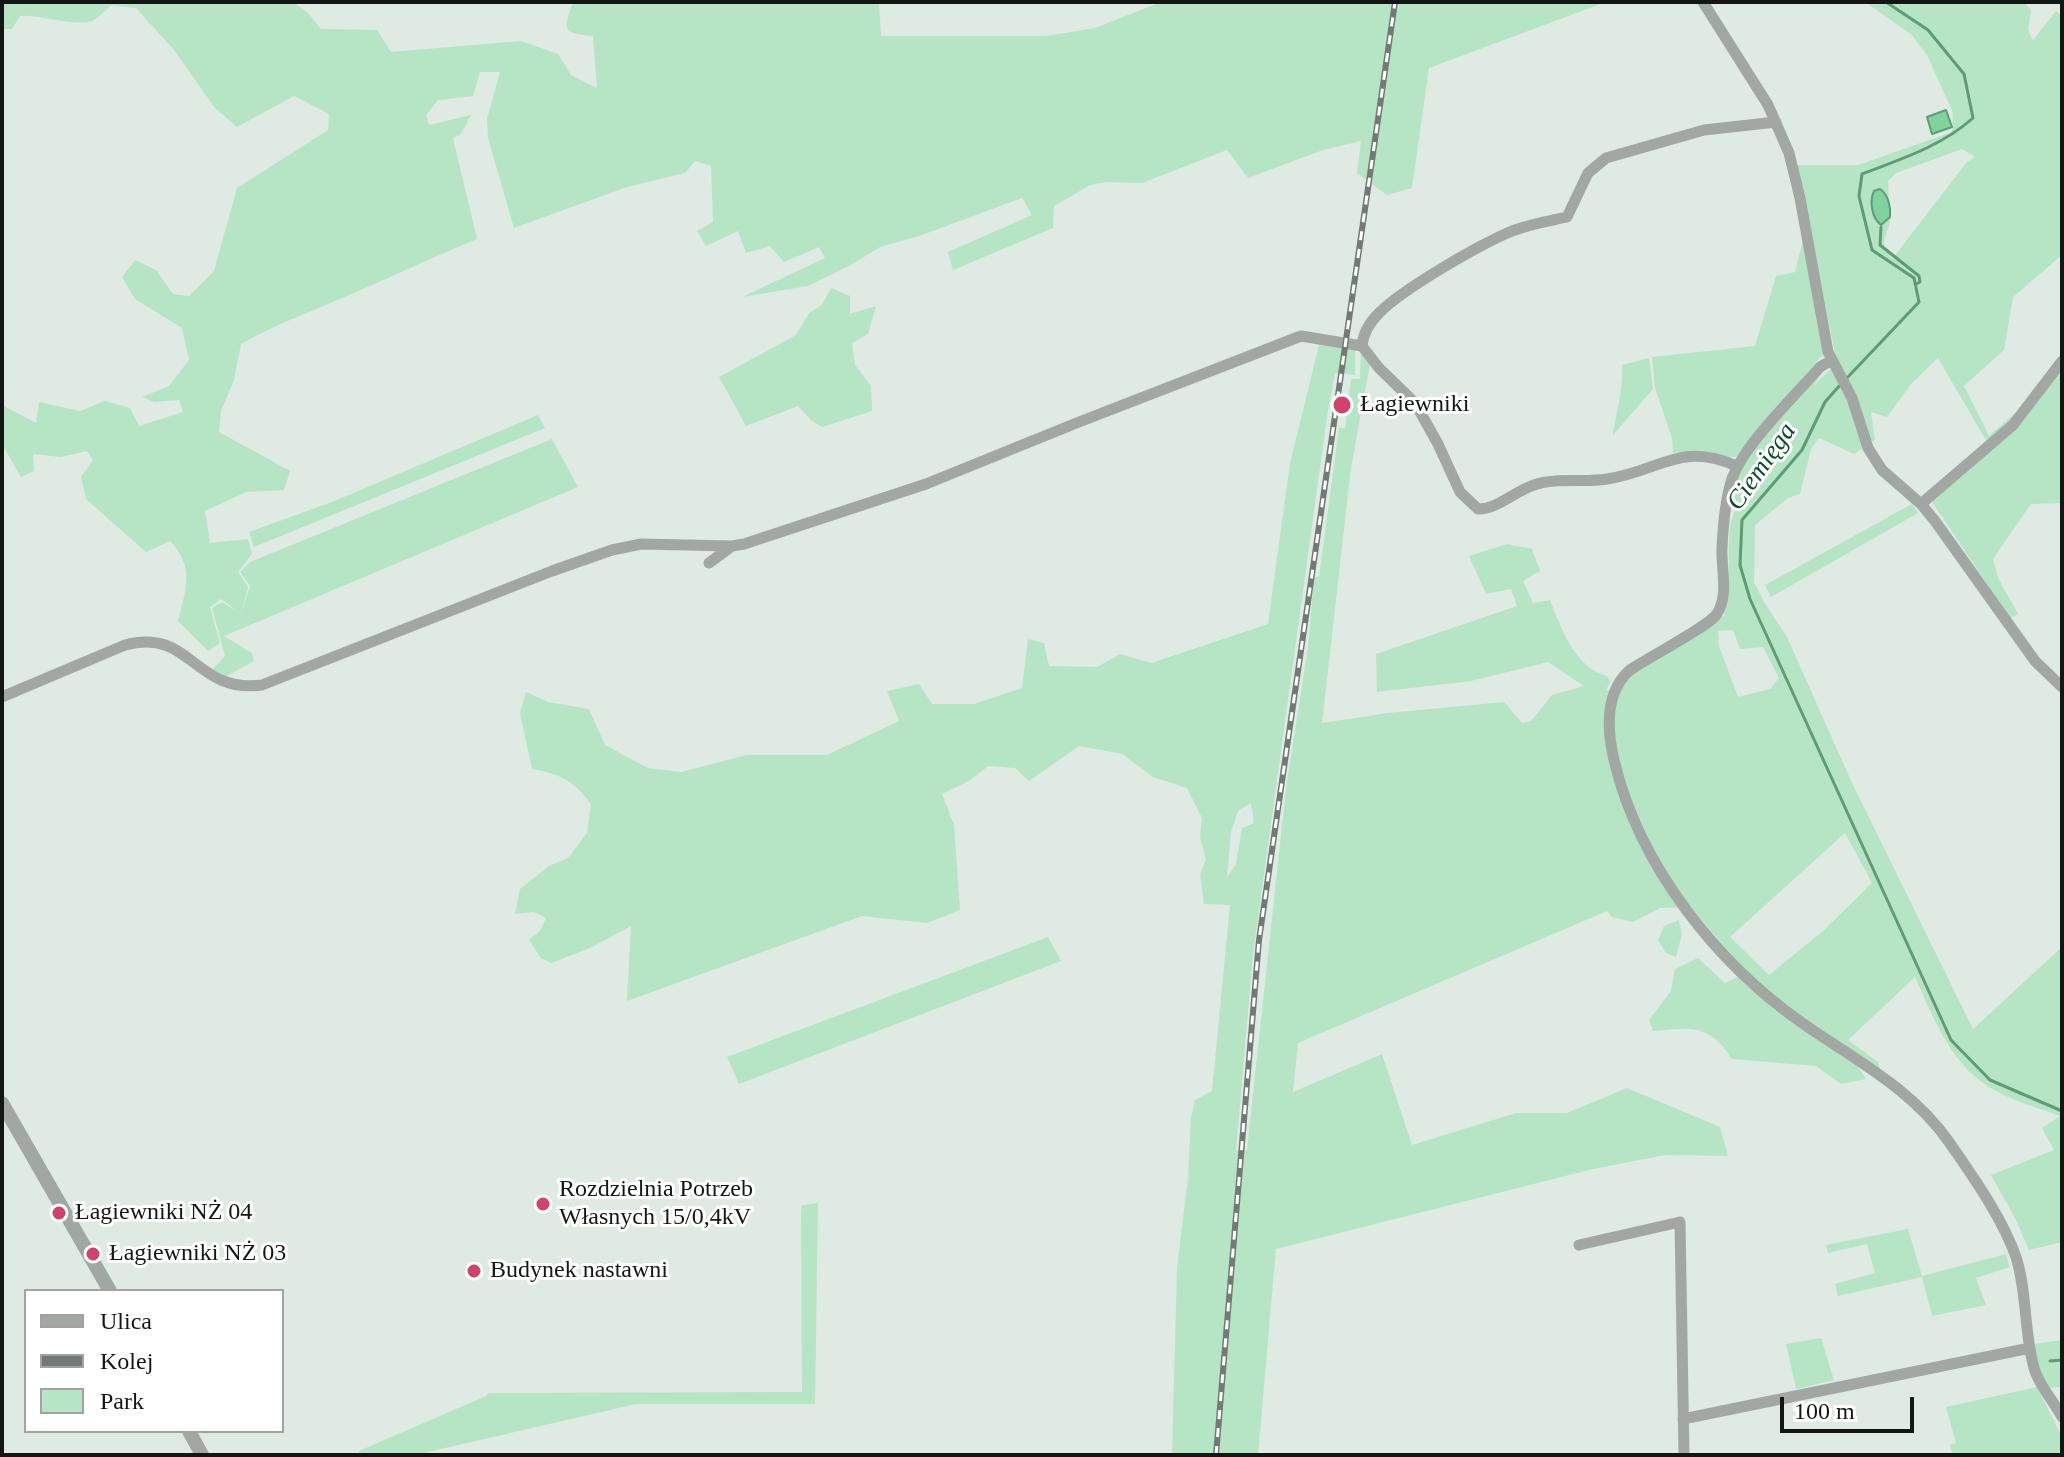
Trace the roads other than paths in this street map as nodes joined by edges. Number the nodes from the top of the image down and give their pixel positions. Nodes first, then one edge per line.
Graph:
1 (1703, 2) edge
2 (1776, 122) junction
3 (1362, 346) junction
4 (1832, 360) junction
5 (2062, 361) edge
6 (1737, 466) junction
7 (1921, 504) junction
8 (732, 546) junction
9 (709, 563) dead end
10 (2062, 687) edge
11 (2, 697) edge
12 (2, 1103) edge
13 (1579, 1245) dead end
14 (109, 1289) edge
15 (2030, 1348) junction
16 (2062, 1417) edge
17 (1683, 1419) junction
18 (190, 1433) edge
19 (202, 1455) edge
20 (1684, 1455) edge

1 - 2 street
2 - 3 street
2 - 4 street
3 - 6 street
3 - 8 street
4 - 6 street
4 - 7 street
5 - 7 street
6 - 15 street
7 - 10 street
8 - 9 street
8 - 11 street
12 - 14 street
13 - 17 street
15 - 16 street
15 - 17 street
17 - 20 street
18 - 19 street

